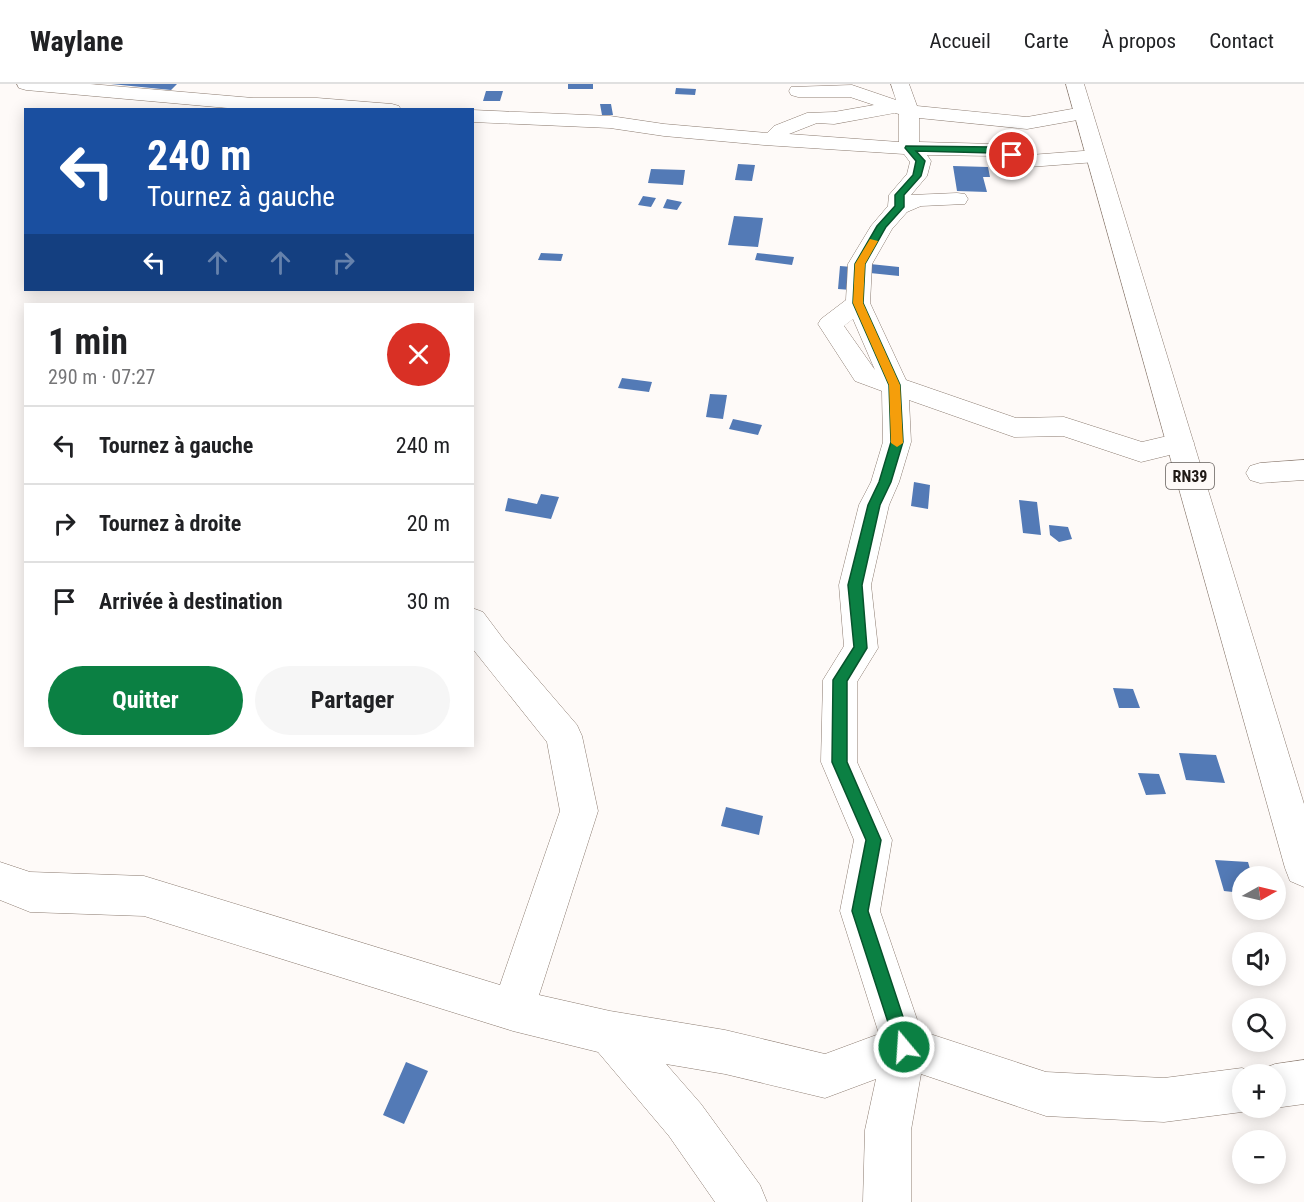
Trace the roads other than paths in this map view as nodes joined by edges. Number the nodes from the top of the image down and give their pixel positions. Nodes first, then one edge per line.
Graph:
1 (26, 84) edge
2 (900, 84) edge
3 (1075, 84) edge
4 (798, 91) dead end
5 (878, 100) junction
6 (367, 108) edge
7 (903, 109) junction
8 (1083, 113) junction
9 (474, 116) edge
10 (834, 118) junction
11 (772, 139) junction
12 (909, 148) junction
13 (1096, 156) junction
14 (957, 199) dead end
15 (899, 207) junction
16 (895, 385) junction
17 (1180, 443) junction
18 (1304, 470) edge
19 (1260, 472) dead end
20 (474, 624) edge
21 (1304, 868) edge
22 (0, 881) edge
23 (513, 1010) junction
24 (610, 1033) junction
25 (904, 1047) junction
26 (1304, 1082) edge
27 (1286, 1084) edge
28 (1232, 1091) edge
29 (743, 1202) edge
30 (887, 1202) edge

1 - 6 main road
2 - 7 main road
3 - 8 main road, RN39
4 - 5 main road
5 - 7 main road
5 - 10 main road
7 - 8 main road
7 - 10 main road
7 - 12 main road
8 - 13 main road, RN39
9 - 11 main road
10 - 11 main road
11 - 12 main road
12 - 13 main road
12 - 15 main road
13 - 17 main road, RN39
14 - 15 main road
15 - 16 main road
16 - 17 main road
16 - 25 main road
17 - 21 main road, RN39
18 - 19 main road
20 - 23 main road
22 - 23 main road
23 - 24 main road
24 - 25 main road
24 - 29 main road
25 - 28 main road
25 - 30 main road
26 - 27 main road

